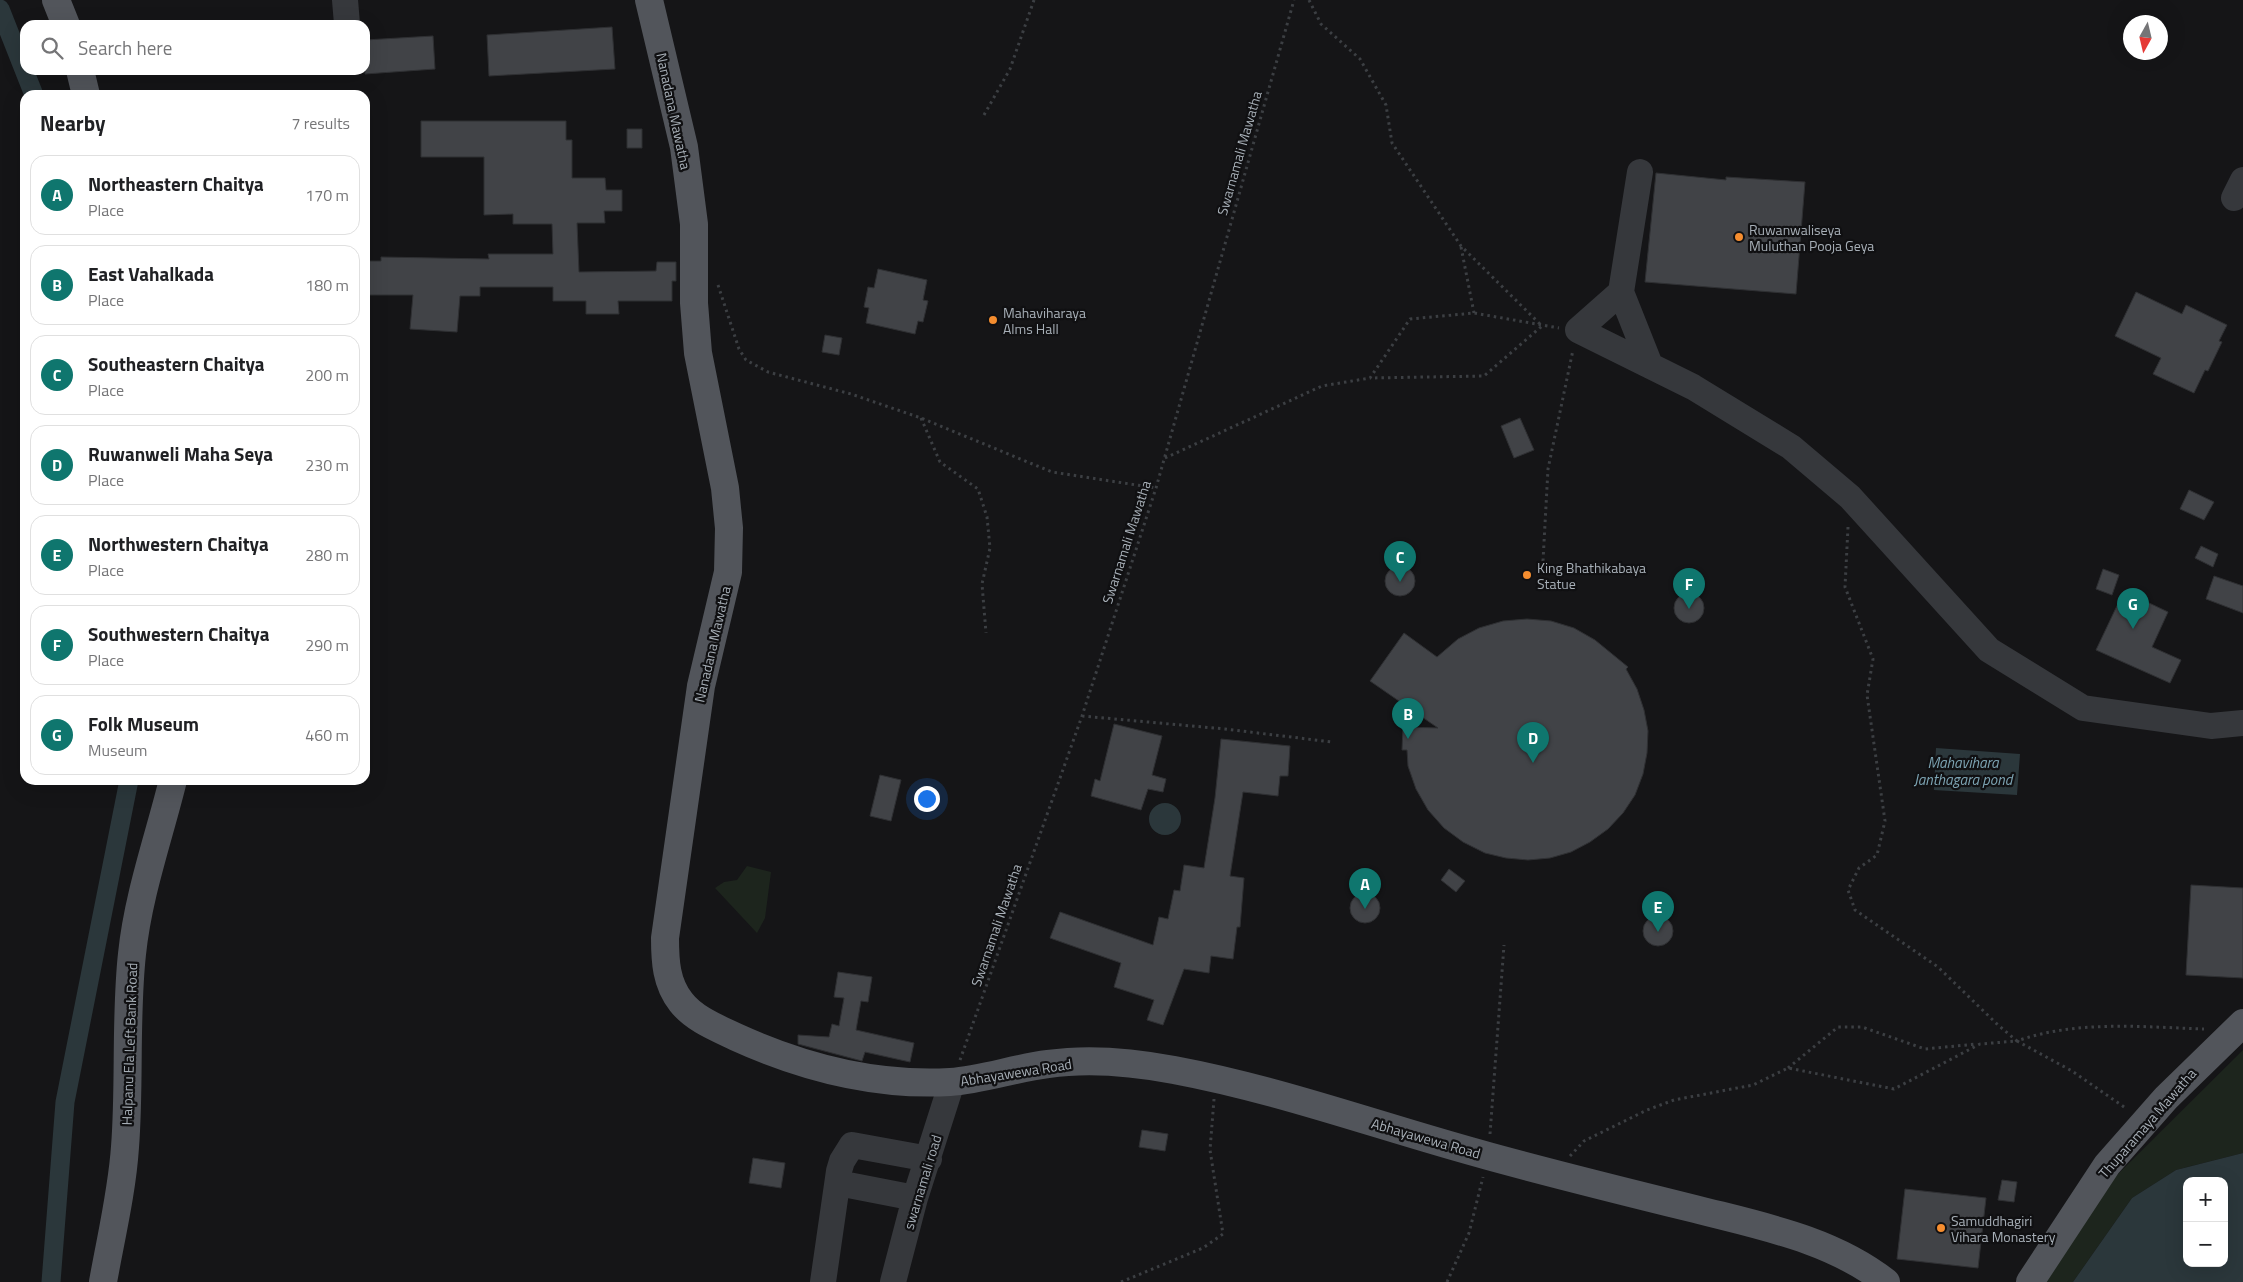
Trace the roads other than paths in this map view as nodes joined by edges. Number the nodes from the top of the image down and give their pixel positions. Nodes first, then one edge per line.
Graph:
1 (56, 0) edge
2 (649, 0) edge
3 (64, 20) edge
4 (81, 75) edge
5 (85, 90) edge
6 (1640, 172) dead end
7 (1621, 292) junction
8 (1650, 365) junction
9 (2243, 723) edge
10 (172, 785) edge
11 (2239, 1027) edge
12 (952, 1082) junction
13 (929, 1159) junction
14 (838, 1183) junction
15 (915, 1198) junction
16 (103, 1282) edge
17 (823, 1282) edge
18 (893, 1282) edge
19 (1886, 1282) edge
20 (2030, 1282) edge

1 - 3 main road
2 - 12 main road, Nanadana Mawatha
4 - 5 main road
6 - 7 street
7 - 8 street
7 - 8 street
8 - 9 street
10 - 16 main road, Halpanu Ela Left Bank Road
11 - 20 main road, Thuparamaya Mawatha
12 - 13 street, swarnamali road
12 - 19 main road, Abhayawewa Road
13 - 14 street
13 - 15 street, swarnamali road
14 - 15 street
14 - 17 street
15 - 18 street, swarnamali road

